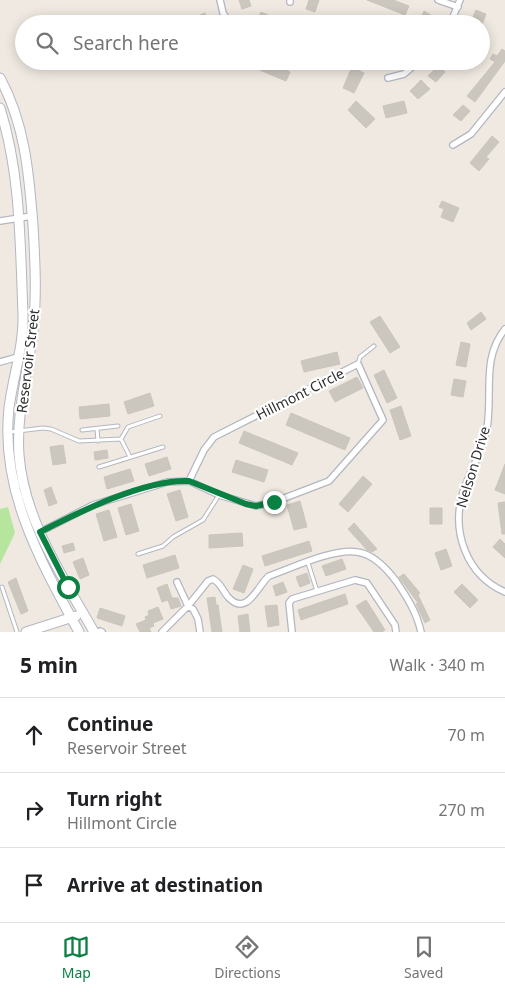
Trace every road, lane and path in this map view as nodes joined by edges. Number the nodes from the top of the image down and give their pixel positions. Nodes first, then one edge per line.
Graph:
1 (220, 0) edge
2 (438, 0) edge
3 (459, 3) edge
4 (224, 15) edge
5 (454, 15) edge
6 (409, 70) edge
7 (0, 78) edge
8 (388, 78) dead end
9 (505, 92) edge
10 (0, 108) edge
11 (453, 145) dead end
12 (32, 216) junction
13 (18, 219) junction
14 (0, 222) edge
15 (505, 329) edge
16 (374, 346) dead end
17 (18, 357) junction
18 (0, 362) edge
19 (358, 364) junction
20 (160, 416) dead end
21 (118, 426) dead end
22 (98, 428) junction
23 (82, 430) dead end
24 (20, 432) junction
25 (5, 436) edge
26 (121, 439) junction
27 (98, 441) junction
28 (163, 446) dead end
29 (130, 457) junction
30 (99, 467) dead end
31 (189, 481) junction
32 (219, 495) junction
33 (40, 532) junction
34 (138, 554) dead end
35 (308, 563) junction
36 (177, 582) dead end
37 (2, 587) dead end
38 (317, 591) junction
39 (505, 592) edge
40 (188, 606) junction
41 (83, 612) junction
42 (72, 618) junction
43 (42, 630) edge
44 (17, 632) edge
45 (26, 632) edge
46 (79, 632) edge
47 (99, 632) edge
48 (162, 632) edge
49 (200, 632) edge
50 (292, 632) edge
51 (396, 632) edge
52 (420, 632) edge

1 - 4 street
2 - 3 street
3 - 5 street
6 - 8 street
7 - 12 main road, Reservoir Street
9 - 11 street
10 - 13 main road, Reservoir Street
12 - 13 street
12 - 24 main road, Reservoir Street
13 - 14 street
13 - 17 main road, Reservoir Street
15 - 39 street, Nelson Drive
16 - 19 lane
17 - 18 street
17 - 25 main road, Reservoir Street
19 - 31 street, Hillmont Circle
19 - 32 street, Hillmont Circle
20 - 26 lane
21 - 22 lane
22 - 23 lane
22 - 27 lane
24 - 25 lane
24 - 27 lane
24 - 33 main road, Reservoir Street
25 - 42 main road, Reservoir Street
26 - 27 lane
26 - 29 lane
28 - 29 lane
29 - 30 lane
31 - 32 street, Hillmont Circle
31 - 33 street, Hillmont Circle
32 - 34 lane
33 - 41 main road, Reservoir Street
35 - 38 lane
35 - 40 street
35 - 52 street
36 - 40 street
37 - 44 lane
38 - 50 street
38 - 51 street
40 - 48 street
40 - 49 street
41 - 42 main road
41 - 47 main road, Reservoir Street
42 - 43 main road
42 - 46 main road, Reservoir Street
43 - 45 main road

